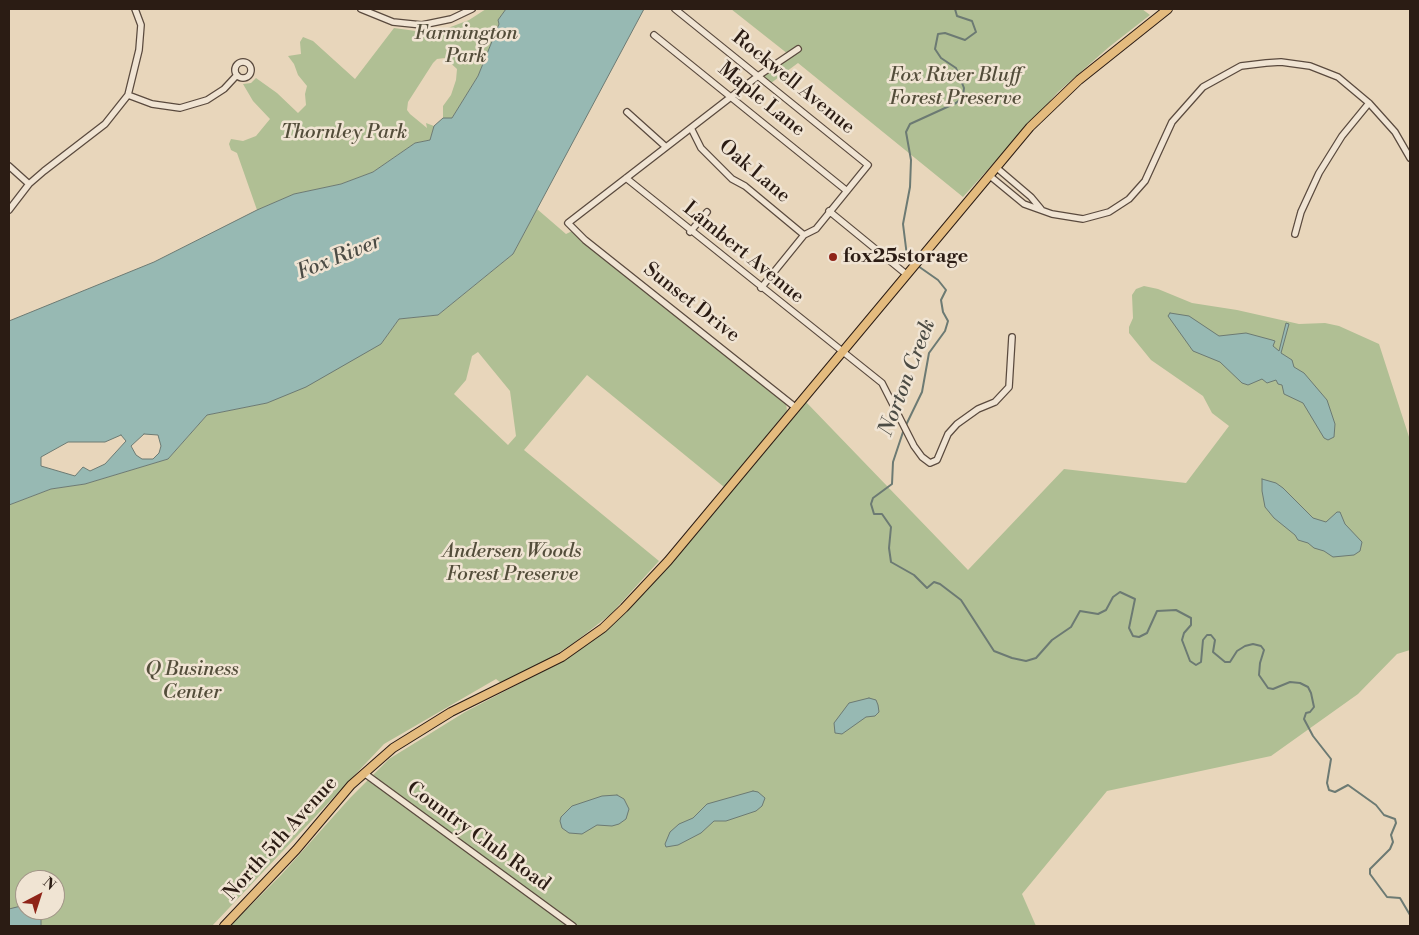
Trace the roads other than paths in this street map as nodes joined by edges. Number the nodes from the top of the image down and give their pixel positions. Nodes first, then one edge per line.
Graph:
1 (136, 9) edge
2 (361, 9) edge
3 (472, 9) edge
4 (674, 9) edge
5 (1168, 9) edge
6 (654, 35) dead end
7 (798, 49) dead end
8 (237, 76) dead end
9 (758, 76) junction
10 (128, 95) junction
11 (731, 96) junction
12 (1369, 103) junction
13 (627, 112) dead end
14 (691, 128) junction
15 (666, 147) junction
16 (1410, 158) edge
17 (9, 166) edge
18 (997, 168) junction
19 (990, 176) junction
20 (626, 178) junction
21 (30, 184) junction
22 (847, 191) junction
23 (1041, 209) junction
24 (9, 210) edge
25 (829, 211) junction
26 (707, 212) dead end
27 (690, 232) junction
28 (1294, 234) dead end
29 (804, 235) junction
30 (909, 271) junction
31 (761, 288) junction
32 (1012, 337) dead end
33 (841, 351) junction
34 (795, 407) junction
35 (364, 774) junction
36 (224, 926) edge
37 (573, 926) edge

1 - 10 street
2 - 3 street
4 - 9 street, Rockwell Avenue
5 - 18 main road, North 5th Avenue
6 - 11 street, Maple Lane
7 - 9 street
8 - 10 street
9 - 11 street
9 - 22 street, Rockwell Avenue
10 - 21 street
11 - 14 street
11 - 22 street, Maple Lane
12 - 16 street
12 - 23 street
12 - 28 street
13 - 15 street
14 - 15 street
14 - 29 street, Oak Lane
15 - 20 street
17 - 21 street
18 - 19 main road, North 5th Avenue
18 - 23 street
19 - 23 street
19 - 30 main road, North 5th Avenue
20 - 27 street, Lambert Avenue
20 - 34 street, Sunset Drive
21 - 24 street
22 - 25 street
25 - 29 street
25 - 30 street
26 - 27 street
27 - 31 street, Lambert Avenue
29 - 31 street
30 - 33 main road, North 5th Avenue
31 - 33 street, Lambert Avenue
32 - 33 street, Lambert Avenue
33 - 34 main road, North 5th Avenue
34 - 35 main road, North 5th Avenue
35 - 36 main road, North 5th Avenue
35 - 37 street, Country Club Road

